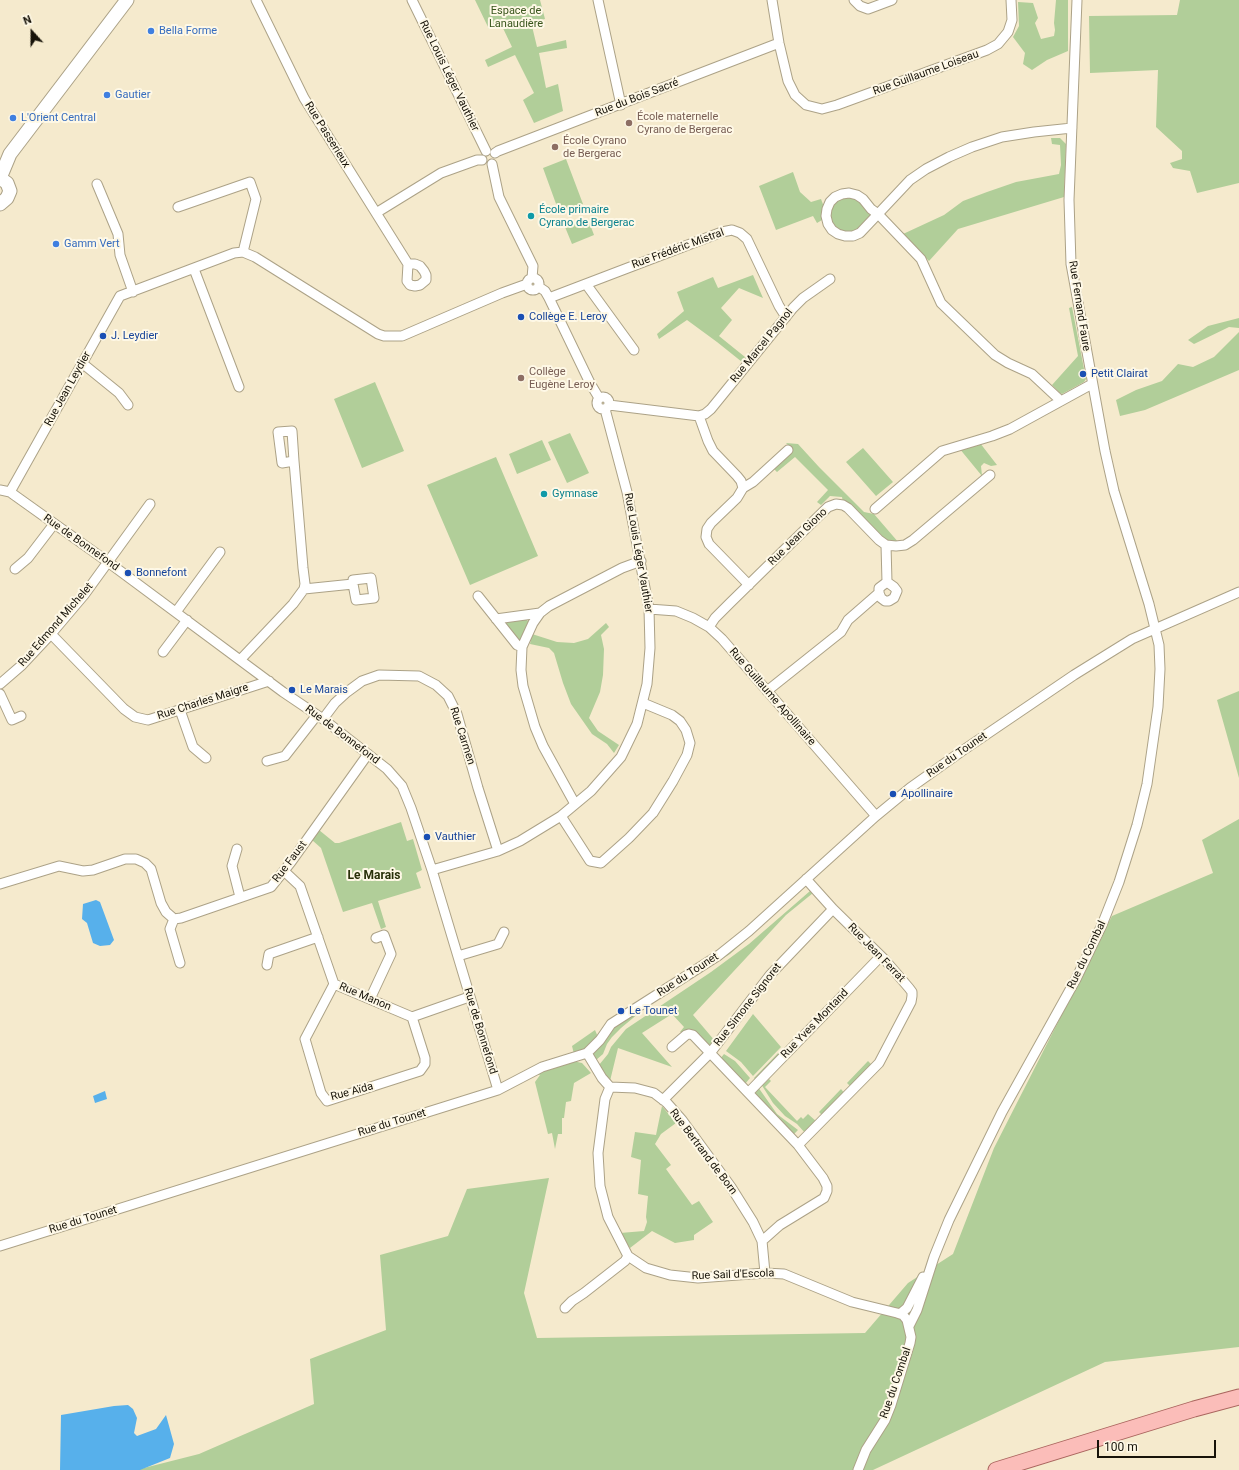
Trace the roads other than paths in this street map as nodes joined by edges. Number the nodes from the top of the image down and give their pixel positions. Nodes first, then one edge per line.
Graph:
1 (127, 0) edge
2 (256, 0) edge
3 (412, 0) edge
4 (598, 0) edge
5 (772, 0) edge
6 (854, 0) edge
7 (892, 0) edge
8 (1011, 0) edge
9 (1077, 0) edge
10 (779, 43) junction
11 (621, 104) junction
12 (1072, 128) junction
13 (487, 155) junction
14 (0, 178) edge
15 (97, 184) dead end
16 (0, 204) edge
17 (178, 207) dead end
18 (376, 213) junction
19 (878, 214) junction
20 (243, 252) junction
21 (408, 264) dead end
22 (194, 269) junction
23 (830, 279) dead end
24 (530, 281) junction
25 (586, 284) junction
26 (133, 292) junction
27 (549, 298) junction
28 (786, 316) junction
29 (634, 350) dead end
30 (82, 363) junction
31 (1092, 384) junction
32 (239, 387) dead end
33 (1061, 401) junction
34 (128, 405) dead end
35 (607, 407) junction
36 (699, 416) junction
37 (788, 450) dead end
38 (294, 461) dead end
39 (990, 475) dead end
40 (743, 488) junction
41 (0, 490) edge
42 (10, 492) junction
43 (150, 504) dead end
44 (875, 509) dead end
45 (54, 524) junction
46 (886, 545) junction
47 (220, 552) dead end
48 (641, 561) junction
49 (108, 562) junction
50 (15, 569) dead end
51 (888, 582) junction
52 (354, 584) dead end
53 (749, 585) junction
54 (304, 589) junction
55 (1239, 592) edge
56 (879, 593) junction
57 (478, 596) dead end
58 (649, 609) junction
59 (176, 612) junction
60 (540, 613) junction
61 (496, 619) junction
62 (187, 620) junction
63 (708, 627) junction
64 (1155, 628) junction
65 (51, 634) junction
66 (522, 647) junction
67 (163, 652) dead end
68 (241, 659) junction
69 (269, 681) junction
70 (0, 684) edge
71 (767, 691) junction
72 (0, 694) edge
73 (643, 703) junction
74 (180, 710) junction
75 (21, 716) dead end
76 (320, 717) junction
77 (368, 754) junction
78 (206, 758) dead end
79 (267, 761) dead end
80 (575, 804) junction
81 (561, 816) junction
82 (876, 816) junction
83 (237, 849) dead end
84 (498, 850) junction
85 (432, 870) junction
86 (284, 871) junction
87 (806, 879) junction
88 (0, 884) edge
89 (240, 897) junction
90 (833, 909) junction
91 (174, 919) junction
92 (504, 932) dead end
93 (318, 937) junction
94 (376, 938) dead end
95 (458, 956) junction
96 (882, 956) junction
97 (180, 964) dead end
98 (267, 965) dead end
99 (334, 984) junction
100 (469, 997) junction
101 (370, 999) junction
102 (412, 1017) junction
103 (672, 1047) dead end
104 (711, 1052) junction
105 (587, 1053) junction
106 (610, 1087) junction
107 (498, 1090) junction
108 (749, 1092) junction
109 (663, 1100) junction
110 (798, 1145) junction
111 (762, 1241) junction
112 (0, 1246) edge
113 (628, 1256) junction
114 (934, 1257) junction
115 (765, 1273) junction
116 (565, 1308) dead end
117 (900, 1314) junction
118 (909, 1326) junction
119 (1239, 1397) edge
120 (863, 1460) junction
121 (858, 1470) edge
122 (864, 1470) edge
123 (996, 1470) edge

1 - 14 main road
2 - 18 street, Rue Passerieux
3 - 13 street, Rue Louis Léger Vauthier
4 - 11 street
5 - 10 street
6 - 7 street
8 - 10 street, Rue Guillaume Loiseau
9 - 12 street, Rue Fernand Faure
10 - 11 street, Rue du Bois Sacré
11 - 13 street, Rue du Bois Sacré
12 - 19 street
12 - 31 street, Rue Fernand Faure
13 - 18 street, Rue du Bois Sacré
13 - 24 street
14 - 16 main road
15 - 26 street
17 - 20 street
18 - 21 street, Rue Passerieux
19 - 19 street
19 - 33 street
20 - 22 street, Rue Jean Leydier
20 - 24 street
22 - 26 street, Rue Jean Leydier
22 - 32 street
23 - 28 street, Rue Marcel Pagnol
24 - 27 street, Rue Louis Léger Vauthier
25 - 27 street, Rue Frédéric Mistral
25 - 28 street, Rue Frédéric Mistral
25 - 29 street
26 - 30 street, Rue Jean Leydier
27 - 35 street, Rue Louis Léger Vauthier
28 - 36 street, Rue Marcel Pagnol
30 - 34 street
30 - 42 street, Rue Jean Leydier
31 - 33 street
31 - 64 street, Rue Fernand Faure
33 - 44 street
35 - 36 street
35 - 48 street, Rue Louis Léger Vauthier
36 - 40 street
37 - 40 street
38 - 54 street
39 - 46 street
40 - 53 street
41 - 42 street, Rue de Bonnefond
42 - 45 street, Rue de Bonnefond
43 - 49 street, Rue Edmond Michelet
45 - 49 street, Rue de Bonnefond
45 - 50 street
46 - 51 street
46 - 53 street, Rue Jean Giono
47 - 59 street
48 - 58 street, Rue Louis Léger Vauthier
48 - 60 street
49 - 59 street, Rue de Bonnefond
49 - 65 street, Rue Edmond Michelet
51 - 56 street
51 - 56 street
52 - 54 street
53 - 63 street, Rue Jean Giono
54 - 68 street
55 - 64 street, Rue du Tounet
56 - 71 street
57 - 61 street
58 - 63 street, Rue Guillaume Apollinaire
58 - 73 street, Rue Louis Léger Vauthier
59 - 62 street, Rue de Bonnefond
60 - 61 street
60 - 66 street
61 - 66 street
62 - 67 street
62 - 68 street, Rue de Bonnefond
63 - 71 street, Rue Guillaume Apollinaire
64 - 82 street, Rue du Tounet
64 - 114 street, Rue du Combal
65 - 70 street, Rue Edmond Michelet
65 - 74 street, Rue Charles Maigre
66 - 80 street
68 - 69 street, Rue de Bonnefond
69 - 74 street, Rue Charles Maigre
69 - 76 street, Rue de Bonnefond
71 - 82 street, Rue Guillaume Apollinaire
72 - 75 street
73 - 80 street, Rue Louis Léger Vauthier
73 - 81 street
74 - 78 street
76 - 77 street, Rue de Bonnefond
76 - 79 street, Rue Carmen
76 - 84 street, Rue Carmen
77 - 85 street, Rue de Bonnefond
77 - 86 street, Rue Faust
80 - 81 street, Rue Louis Léger Vauthier
81 - 84 street, Rue Louis Léger Vauthier
82 - 87 street, Rue du Tounet
83 - 89 street
84 - 85 street, Rue Louis Léger Vauthier
85 - 95 street, Rue de Bonnefond
86 - 89 street, Rue Faust
86 - 93 street, Rue Manon
87 - 90 street, Rue Jean Ferrat
87 - 105 street, Rue du Tounet
88 - 91 street
89 - 91 street, Rue Faust
90 - 96 street, Rue Jean Ferrat
90 - 104 street, Rue Simone Signoret
91 - 97 street
92 - 95 street
93 - 98 street
93 - 99 street, Rue Manon
94 - 101 street
95 - 100 street, Rue de Bonnefond
96 - 108 street, Rue Yves Montand
96 - 110 street, Rue Jean Ferrat
99 - 101 street, Rue Manon
99 - 102 street, Rue Aïda
100 - 102 street
100 - 107 street, Rue de Bonnefond
101 - 102 street, Rue Manon
103 - 104 street
104 - 108 street
104 - 109 street, Rue Simone Signoret
105 - 106 street
105 - 107 street, Rue du Tounet
106 - 109 street, Rue Bertrand de Born
106 - 113 street, Rue Sail d'Escola
107 - 112 street, Rue du Tounet
108 - 110 street
109 - 111 street, Rue Bertrand de Born
110 - 111 street
111 - 115 street, Rue Bertrand de Born
113 - 115 street, Rue Sail d'Escola
113 - 116 street
114 - 117 street, Rue du Combal
114 - 118 street, Rue du Combal
115 - 117 street, Rue Sail d'Escola
117 - 118 street
118 - 120 street, Rue du Combal
119 - 123 main road
120 - 121 street, Rue du Combal
120 - 122 street, Rue du Combal

